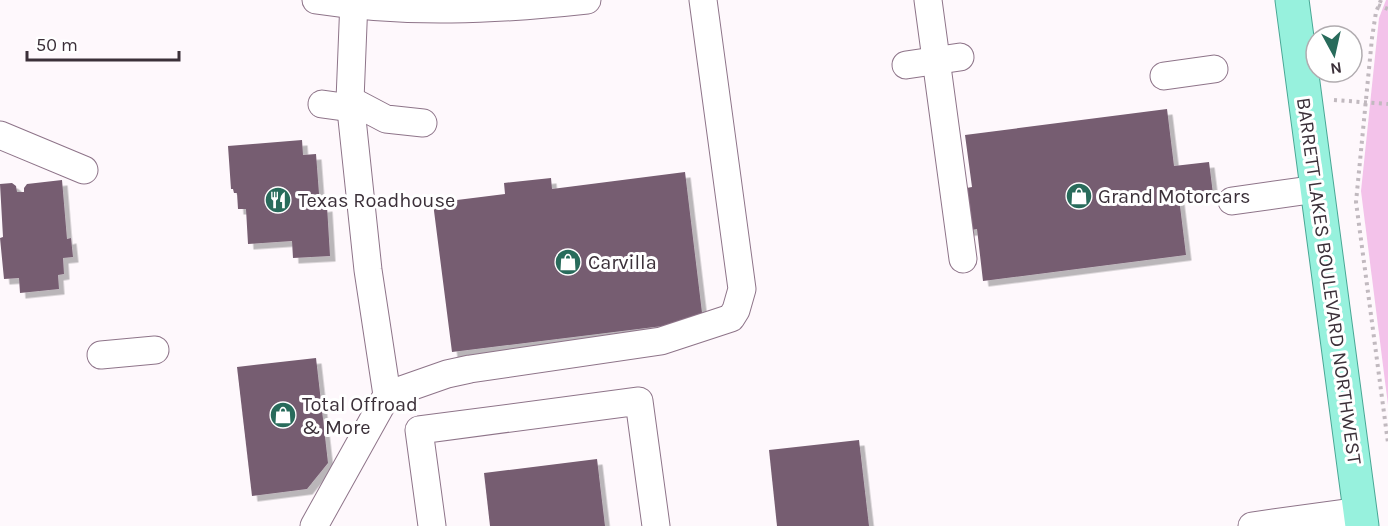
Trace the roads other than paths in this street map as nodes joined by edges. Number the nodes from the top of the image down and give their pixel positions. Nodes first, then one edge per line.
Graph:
1 (316, 0) edge
2 (587, 0) edge
3 (703, 0) edge
4 (928, 0) edge
5 (1292, 0) edge
6 (354, 3) edge
7 (949, 58) junction
8 (906, 64) dead end
9 (1214, 69) dead end
10 (1164, 76) dead end
11 (322, 104) dead end
12 (350, 104) junction
13 (423, 123) dead end
14 (0, 135) edge
15 (84, 170) dead end
16 (1317, 189) junction
17 (1232, 201) dead end
18 (963, 260) dead end
19 (155, 350) dead end
20 (101, 355) dead end
21 (387, 395) junction
22 (1361, 519) edge
23 (314, 526) edge
24 (432, 526) edge
25 (656, 526) edge
26 (1252, 526) edge

1 - 6 street
2 - 6 street
3 - 21 street
4 - 7 street
5 - 16 main road, BARRETT LAKES BOULEVARD NORTHWEST
6 - 12 street
7 - 8 street
7 - 18 street
9 - 10 street
11 - 12 street
12 - 13 street
12 - 21 street
14 - 15 street
16 - 17 street
16 - 22 main road, BARRETT LAKES BOULEVARD NORTHWEST
19 - 20 street
21 - 23 street
22 - 26 street
24 - 25 street

